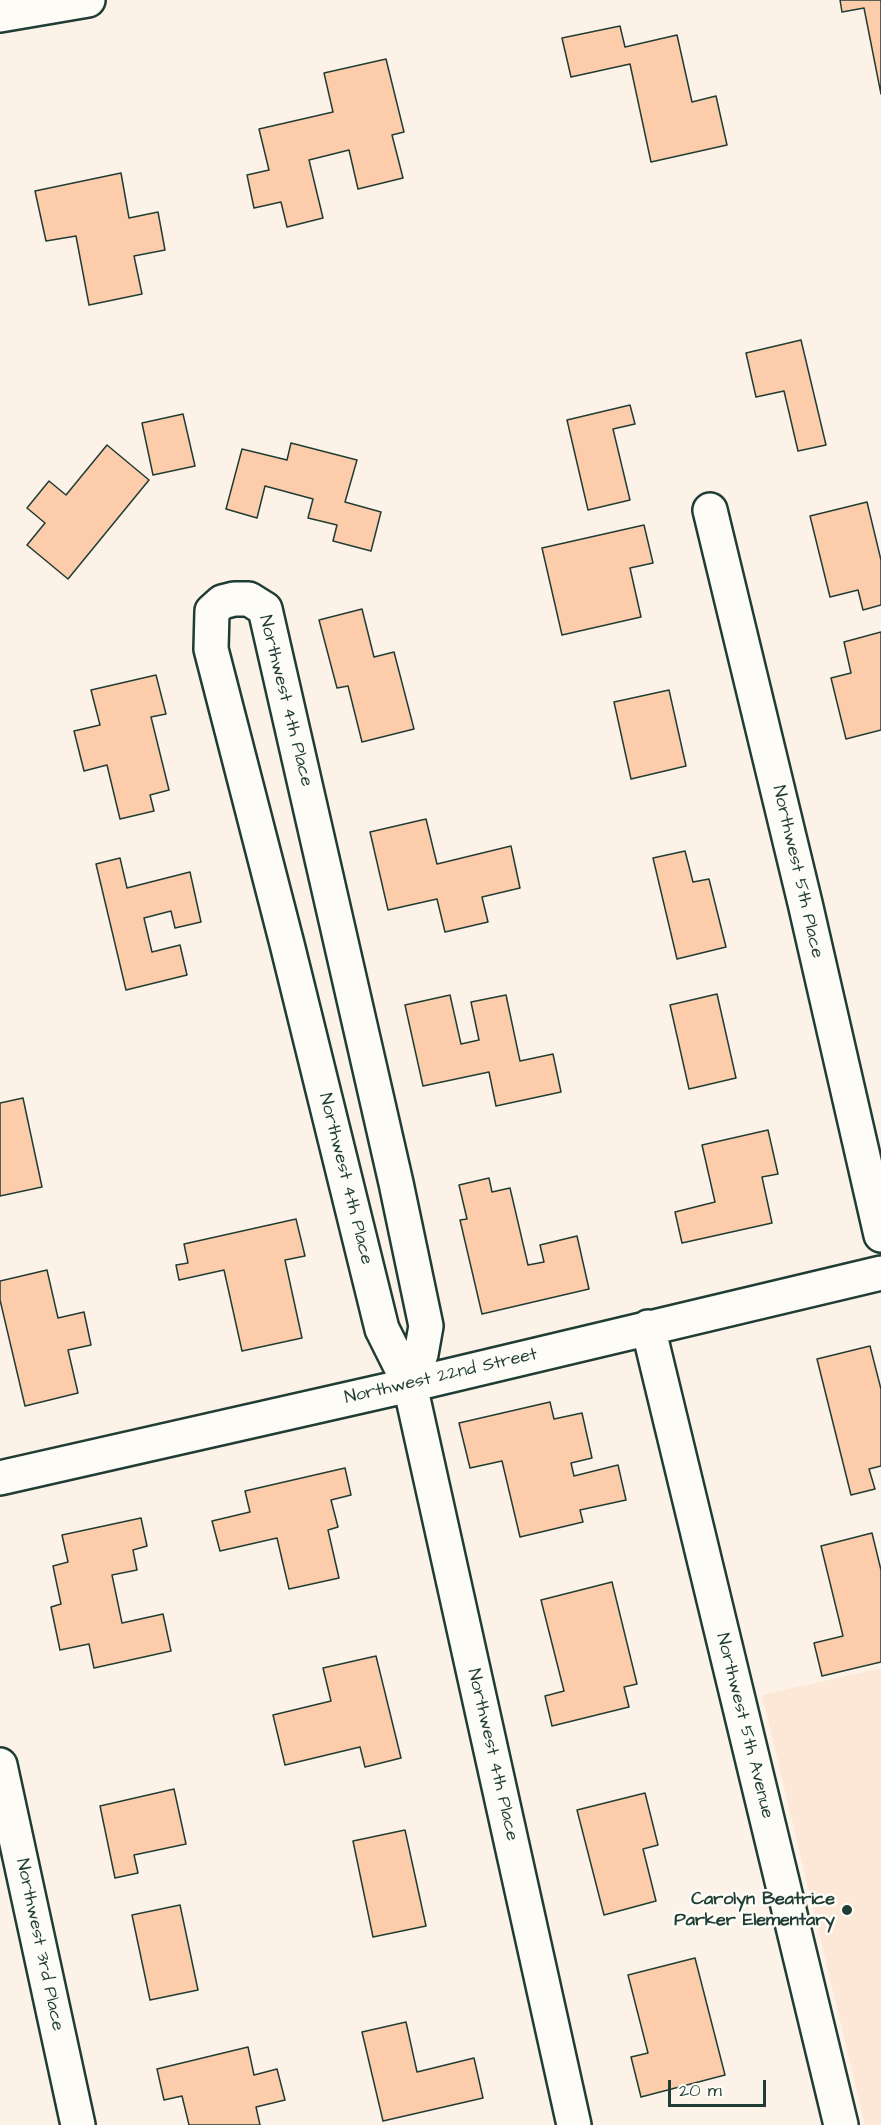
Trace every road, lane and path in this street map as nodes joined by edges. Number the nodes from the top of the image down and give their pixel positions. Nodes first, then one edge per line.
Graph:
1 (88, 0) edge
2 (0, 15) edge
3 (710, 510) dead end
4 (881, 1235) edge
5 (881, 1272) edge
6 (648, 1327) junction
7 (410, 1385) junction
8 (0, 1478) edge
9 (0, 1765) edge
10 (78, 2125) edge
11 (574, 2125) edge
12 (841, 2125) edge

1 - 2 street
3 - 4 street, Northwest 5th Place
5 - 6 street, Northwest 22nd Street
6 - 7 street, Northwest 22nd Street
6 - 12 street, Northwest 5th Avenue
7 - 7 street, Northwest 4th Place
7 - 8 street, Northwest 22nd Street
7 - 11 street, Northwest 4th Place
9 - 10 street, Northwest 3rd Place

